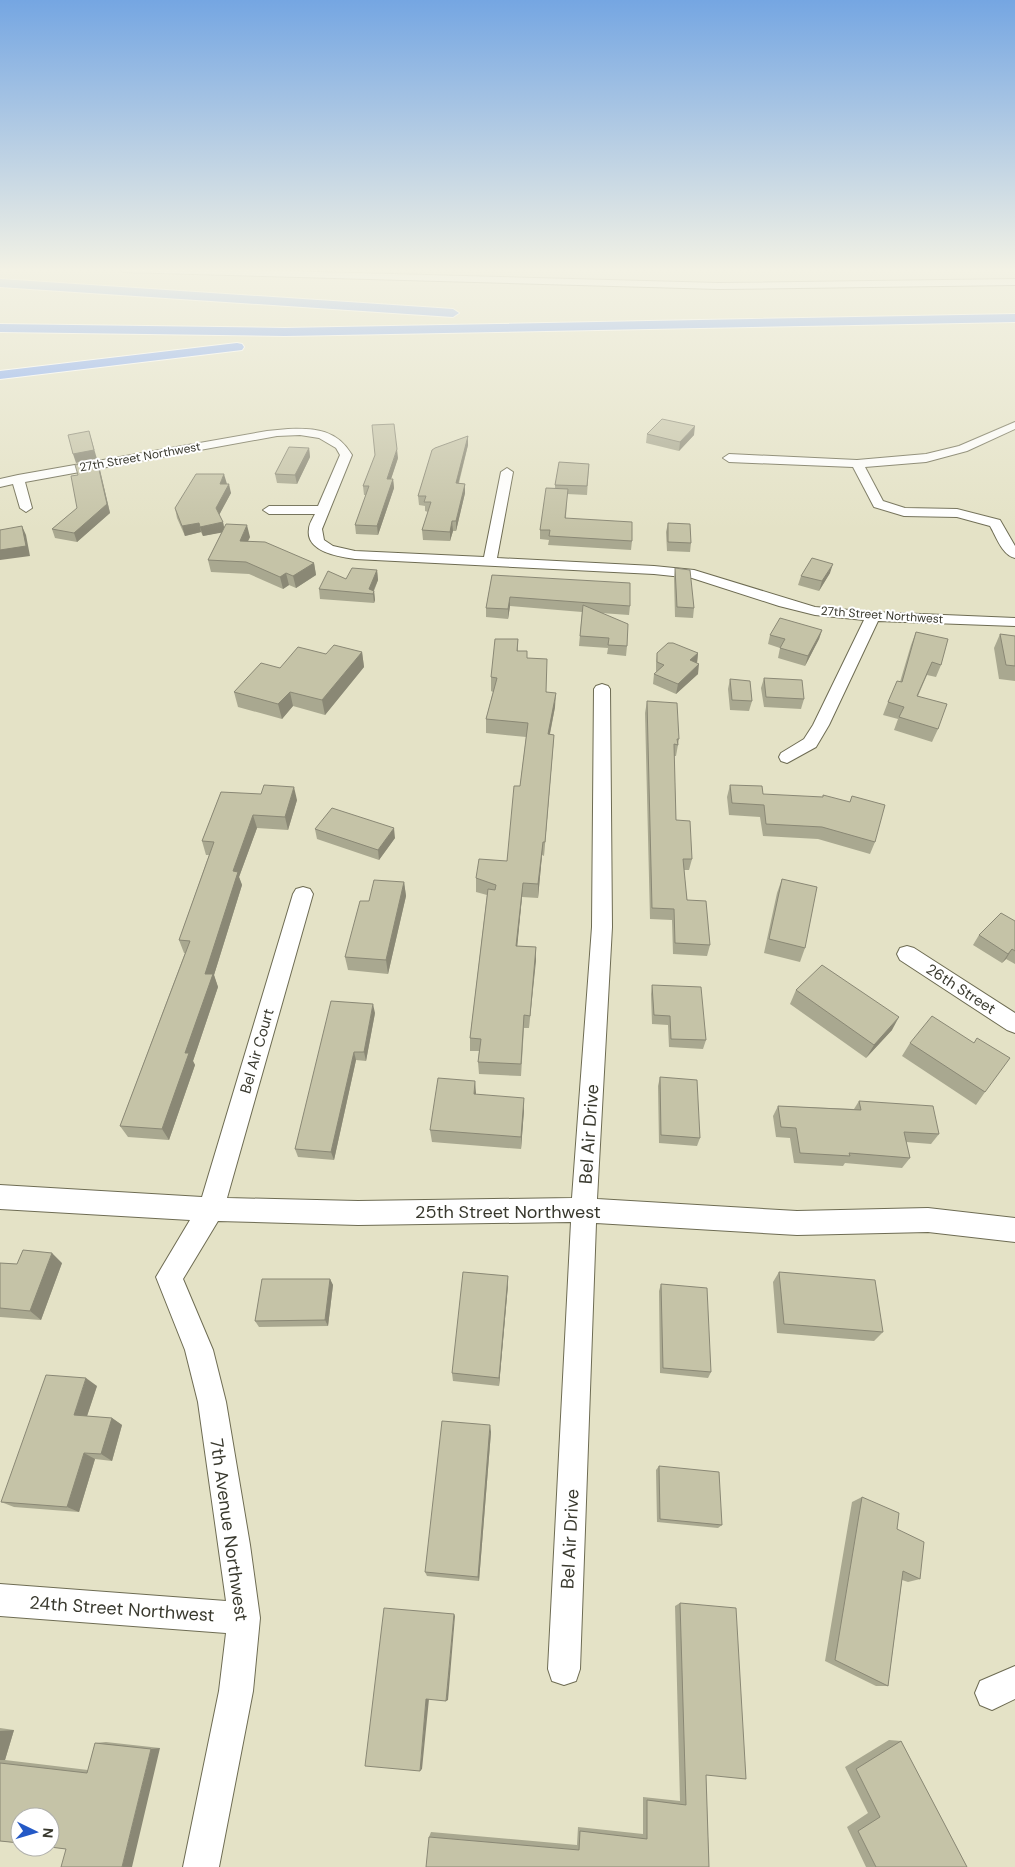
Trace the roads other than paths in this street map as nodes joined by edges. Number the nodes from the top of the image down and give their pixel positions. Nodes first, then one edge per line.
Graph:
1 (167, 356) edge
2 (0, 375) edge
3 (1015, 425) edge
4 (730, 458) dead end
5 (857, 464) junction
6 (507, 472) dead end
7 (18, 479) junction
8 (0, 482) edge
9 (26, 508) dead end
10 (269, 510) dead end
11 (322, 510) junction
12 (1015, 554) edge
13 (490, 560) junction
14 (873, 616) junction
15 (1015, 622) edge
16 (602, 689) dead end
17 (787, 757) dead end
18 (303, 894) dead end
19 (907, 954) dead end
20 (1015, 1024) edge
21 (0, 1197) edge
22 (212, 1209) junction
23 (584, 1210) junction
24 (1015, 1230) edge
25 (0, 1600) edge
26 (244, 1618) junction
27 (564, 1669) dead end
28 (201, 1867) edge

1 - 2 highway
3 - 5 street
4 - 5 street
5 - 12 street
6 - 13 street
7 - 8 street, 27th Street Northwest
7 - 9 street
7 - 11 street, 27th Street Northwest
10 - 11 street
11 - 13 street, 27th Street Northwest
13 - 14 street, 27th Street Northwest
14 - 15 street, 27th Street Northwest
14 - 17 street
16 - 23 street, Bel Air Drive
18 - 22 street, Bel Air Court
19 - 20 street, 26th Street
21 - 22 street, 25th Street Northwest
22 - 23 street, 25th Street Northwest
22 - 26 street, 7th Avenue Northwest
23 - 24 street, 25th Street Northwest
23 - 27 street, Bel Air Drive
25 - 26 street, 24th Street Northwest
26 - 28 street, 7th Avenue Northwest

